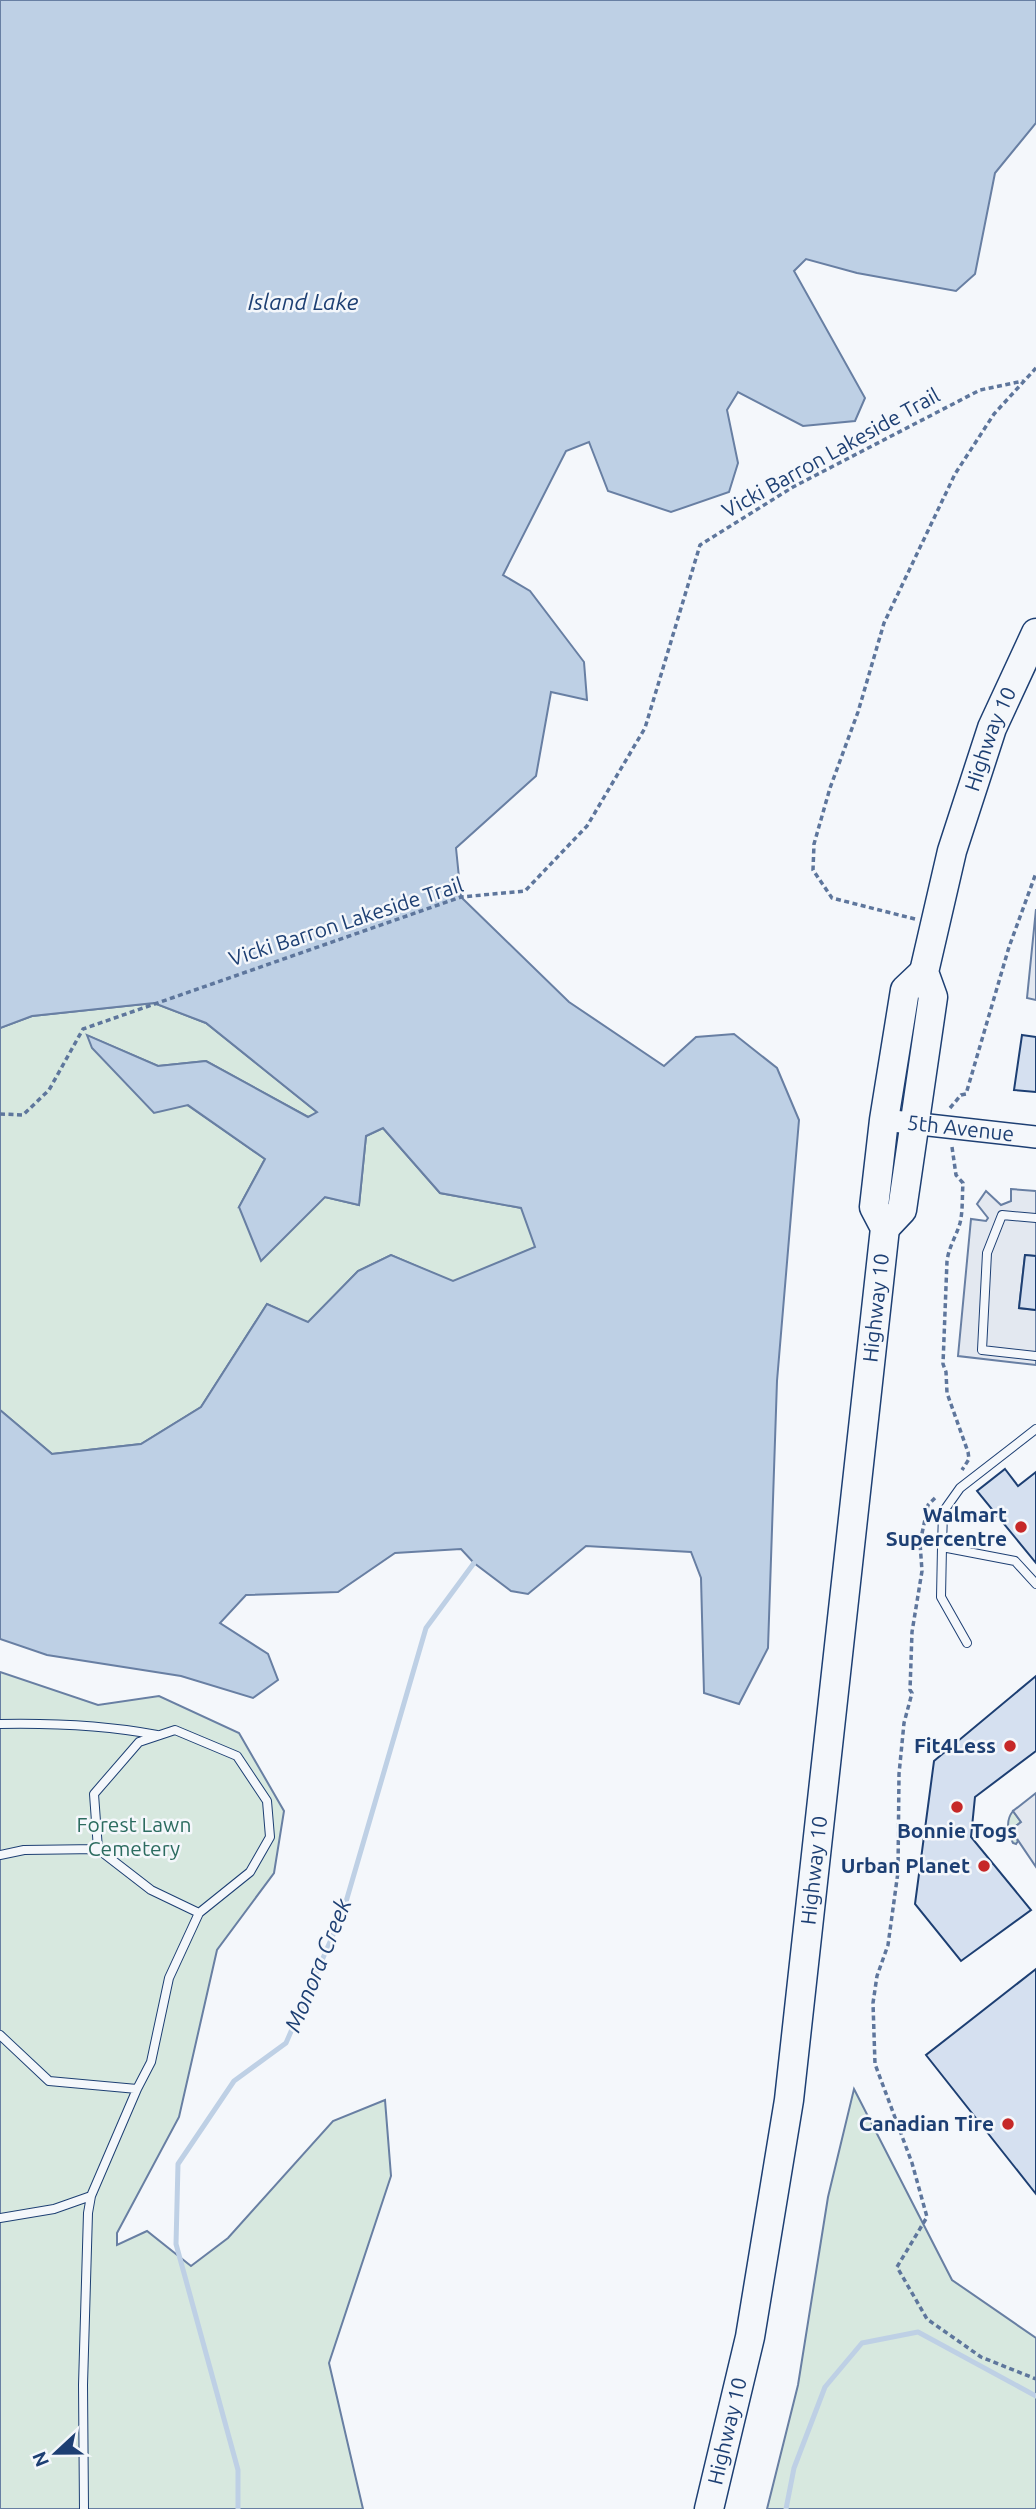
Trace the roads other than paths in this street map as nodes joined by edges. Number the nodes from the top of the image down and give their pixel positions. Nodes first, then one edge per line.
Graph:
1 (1036, 633) edge
2 (924, 972) junction
3 (884, 1120) junction
4 (913, 1124) junction
5 (1036, 1137) edge
6 (1036, 1218) edge
7 (885, 1228) junction
8 (1036, 1356) edge
9 (1036, 1429) edge
10 (942, 1547) junction
11 (1036, 1584) edge
12 (967, 1643) dead end
13 (0, 1724) edge
14 (159, 1735) junction
15 (97, 1849) junction
16 (0, 1855) edge
17 (200, 1913) junction
18 (0, 2035) edge
19 (137, 2089) junction
20 (91, 2196) junction
21 (0, 2218) edge
22 (85, 2509) edge
23 (709, 2509) edge

1 - 2 highway, Highway 10
2 - 3 highway, Highway 10
2 - 4 highway, Highway 10
3 - 4 street, 5th Avenue
3 - 7 highway, Highway 10
4 - 5 street, 5th Avenue
4 - 7 highway, Highway 10
6 - 8 lane
7 - 23 highway, Highway 10
9 - 10 lane
10 - 11 lane
10 - 12 lane
13 - 14 lane
14 - 15 lane
14 - 17 lane
15 - 16 lane
15 - 17 lane
17 - 19 lane
18 - 19 lane
19 - 20 lane
20 - 21 lane
20 - 22 lane

